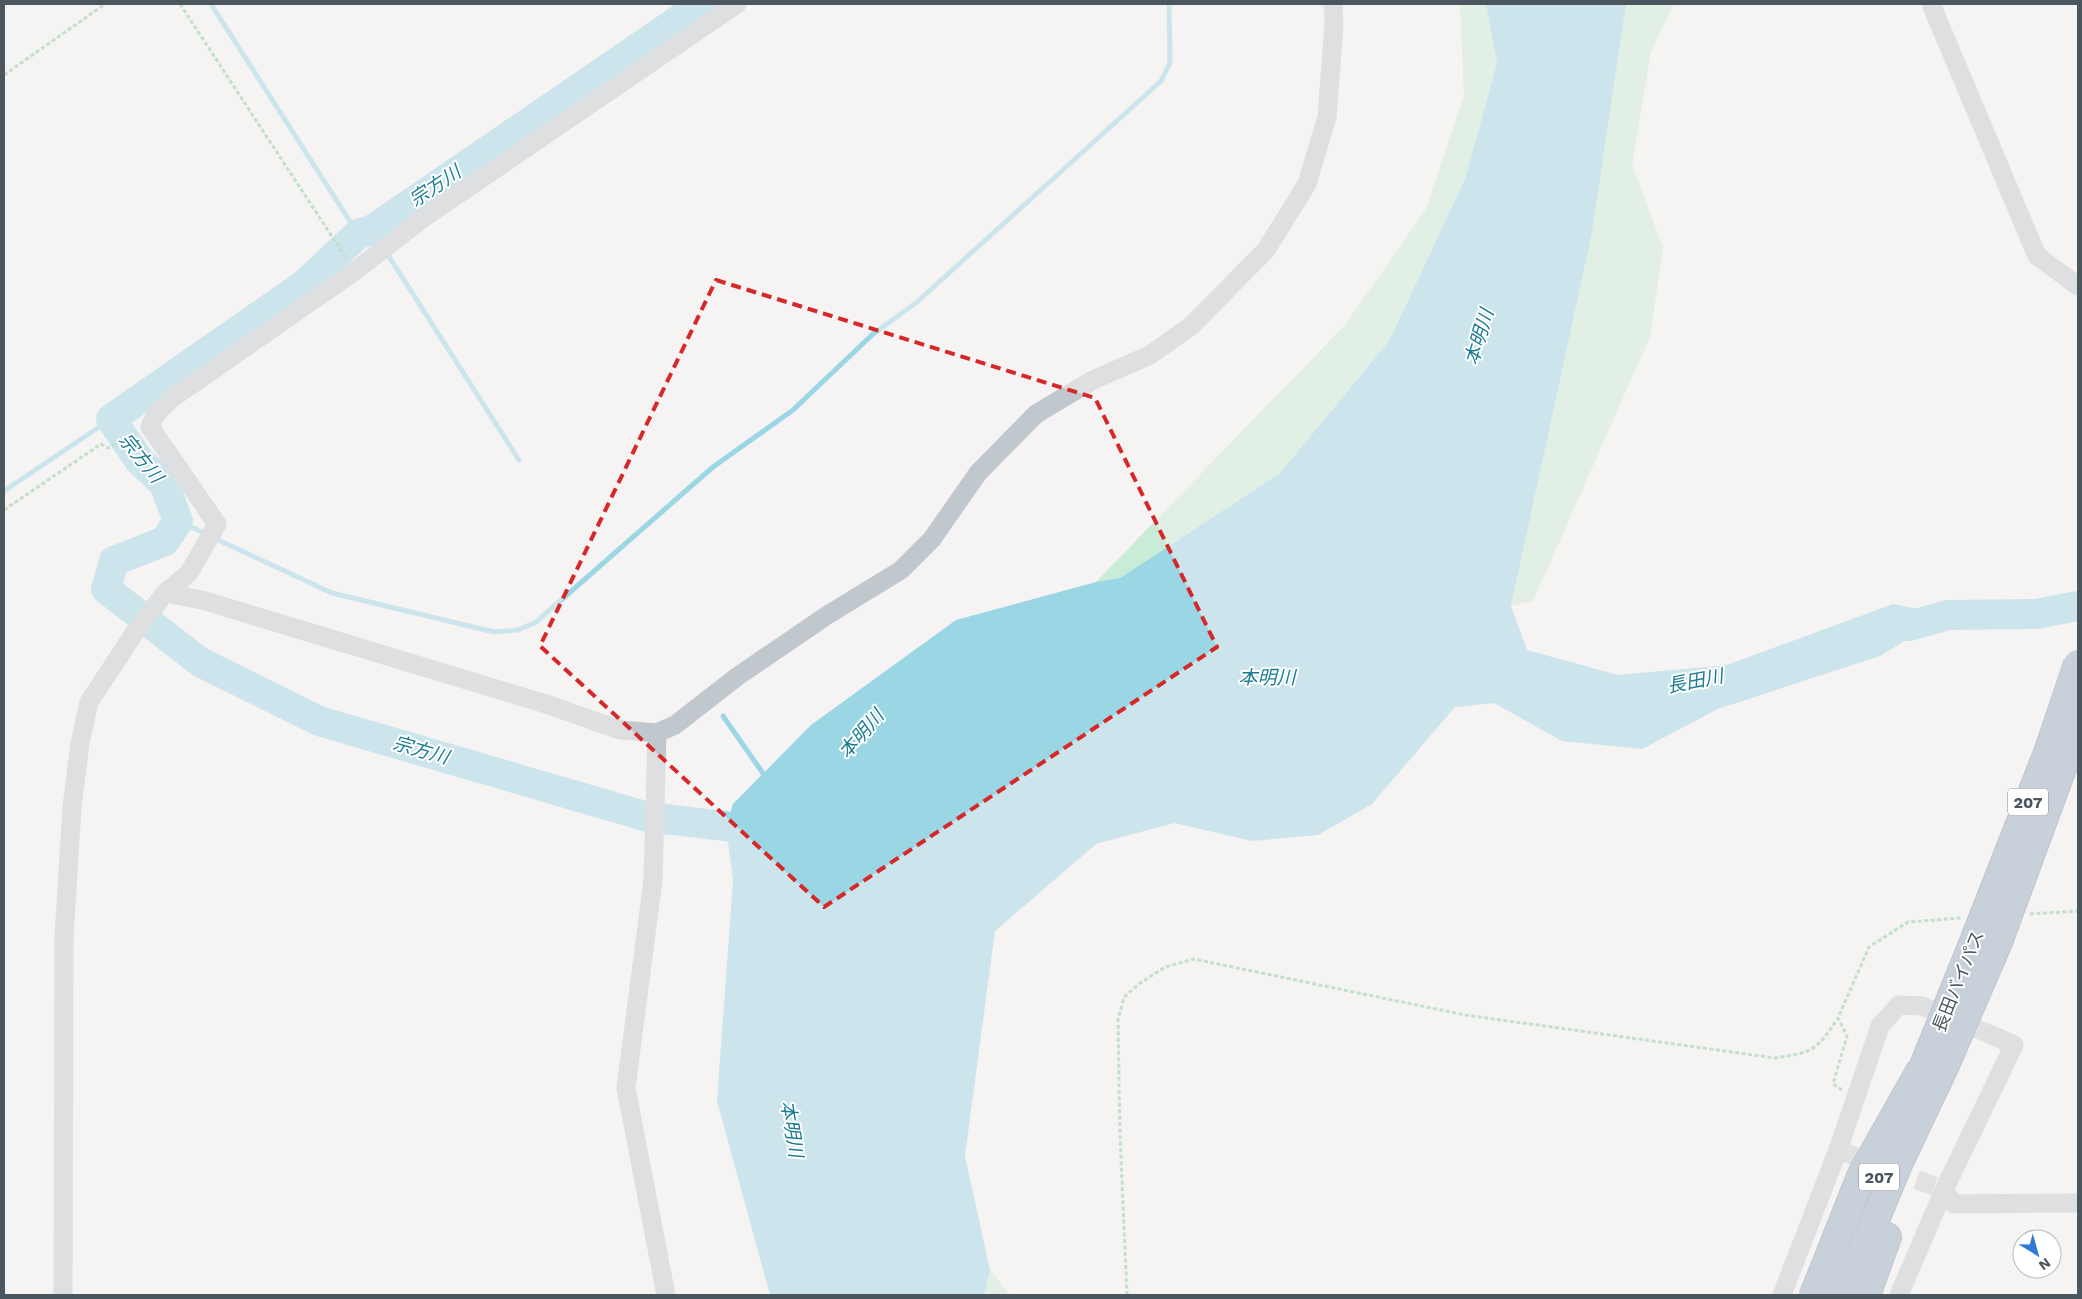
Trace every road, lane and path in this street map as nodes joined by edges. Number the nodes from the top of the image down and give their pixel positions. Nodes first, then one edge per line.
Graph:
1 (105, 4) edge
2 (180, 4) edge
3 (736, 4) edge
4 (1333, 4) edge
5 (1932, 4) edge
6 (4, 75) edge
7 (355, 271) junction
8 (2078, 286) edge
9 (150, 427) junction
10 (4, 510) edge
11 (165, 593) junction
12 (2078, 664) edge
13 (2078, 725) edge
14 (657, 734) junction
15 (2078, 910) edge
16 (2018, 914) junction
17 (1980, 933) junction
18 (1922, 1006) tunnel mouth
19 (1838, 1018) junction
20 (1992, 1035) tunnel mouth
21 (1936, 1062) junction
22 (1855, 1099) junction
23 (1944, 1190) junction
24 (2078, 1203) edge
25 (63, 1295) edge
26 (666, 1295) edge
27 (1127, 1295) edge
28 (1782, 1295) edge
29 (1814, 1295) edge
30 (1830, 1295) edge
31 (1844, 1295) edge
32 (1866, 1295) edge
33 (1899, 1295) edge

1 - 6 path
2 - 7 path
3 - 7 street
4 - 14 street
5 - 8 street
7 - 9 street
9 - 10 path
9 - 11 street
11 - 14 street
11 - 25 street
12 - 17 highway, 長田バイパス / 207, bridge
13 - 16 highway, 長田バイパス / 207, bridge
14 - 26 street
15 - 16 path
16 - 17 highway, 長田バイパス / 207, bridge
17 - 19 path
17 - 21 highway, 長田バイパス / 207
18 - 22 street
19 - 22 path
19 - 27 path
20 - 23 street
21 - 29 highway
21 - 30 highway, 長田バイパス / 207
21 - 31 highway, 長田バイパス / 207
21 - 32 highway
22 - 28 street
23 - 24 street
23 - 33 street

